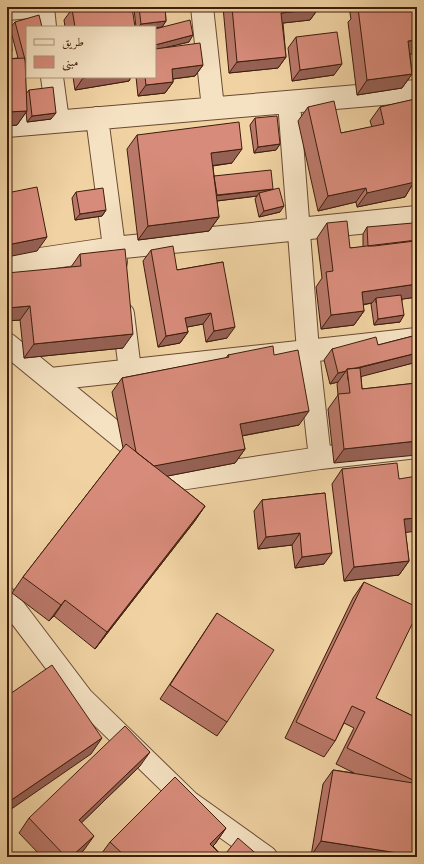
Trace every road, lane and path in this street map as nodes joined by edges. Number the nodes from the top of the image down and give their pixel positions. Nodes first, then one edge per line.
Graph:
1 (30, 7) edge
2 (43, 7) edge
3 (202, 7) edge
4 (7, 9) edge
5 (45, 26) edge
6 (52, 78) edge
7 (417, 91) edge
8 (289, 102) junction
9 (213, 108) junction
10 (97, 118) junction
11 (58, 121) junction
12 (7, 126) edge
13 (417, 217) edge
14 (298, 230) junction
15 (114, 248) junction
16 (7, 264) edge
17 (417, 339) edge
18 (7, 344) edge
19 (308, 351) junction
20 (130, 370) junction
21 (51, 379) junction
22 (417, 447) edge
23 (320, 458) junction
24 (7, 599) edge
25 (266, 857) edge

1 - 4 street
2 - 5 street
3 - 9 street
6 - 11 street
7 - 8 street
8 - 9 street
8 - 14 street
9 - 10 street
10 - 11 street
10 - 15 street
11 - 12 street
13 - 14 street
14 - 15 street
14 - 19 street
15 - 16 street
15 - 20 street
17 - 19 street
18 - 21 street
19 - 20 street
19 - 23 street
20 - 21 street
21 - 23 street
22 - 23 street
24 - 25 street

